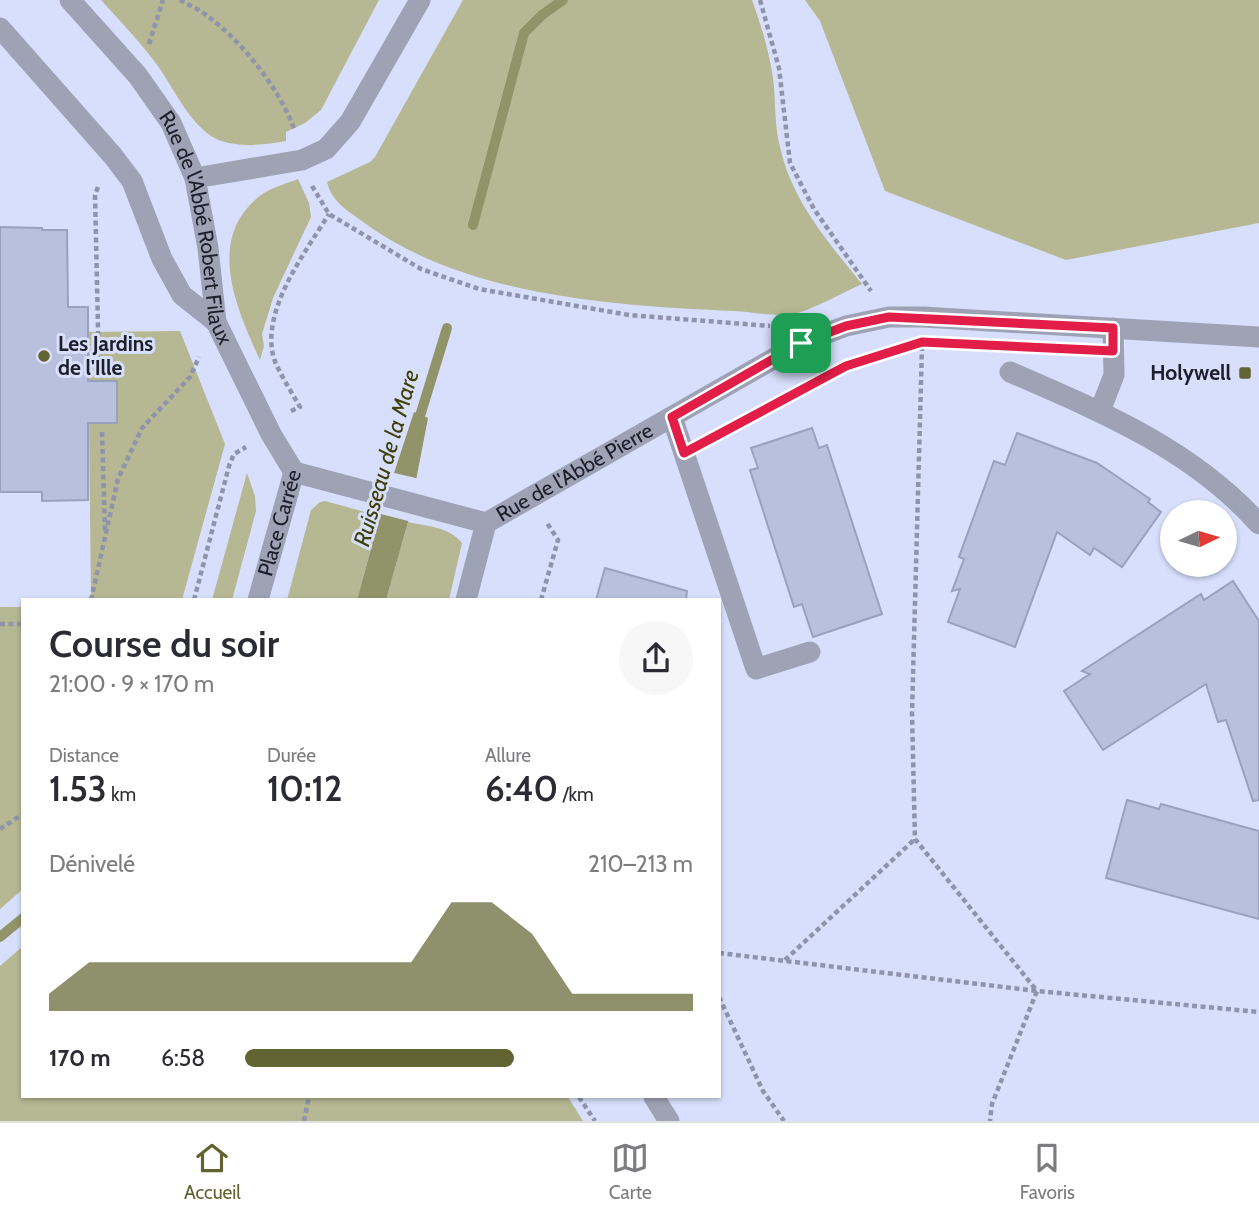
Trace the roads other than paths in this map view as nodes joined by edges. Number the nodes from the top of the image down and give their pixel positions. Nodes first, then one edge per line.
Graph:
1 (70, 0) edge
2 (420, 0) edge
3 (0, 28) edge
4 (195, 178) junction
5 (216, 322) junction
6 (1113, 328) junction
7 (1259, 337) edge
8 (1010, 372) dead end
9 (1100, 411) junction
10 (672, 417) junction
11 (294, 472) junction
12 (486, 523) junction
13 (1259, 524) edge
14 (259, 598) edge
15 (467, 598) edge
16 (810, 652) dead end
17 (654, 1098) edge
18 (670, 1121) edge

1 - 4 street, Rue de l'Abbé Robert Filaux
2 - 4 street
3 - 5 street
4 - 5 street, Rue de l'Abbé Robert Filaux
5 - 11 street, Rue de l'Abbé Robert Filaux
6 - 7 street, Rue de l'Abbé Pierre
6 - 9 street
6 - 10 street, Rue de l'Abbé Pierre
8 - 9 street
9 - 13 street
10 - 12 street, Rue de l'Abbé Pierre
10 - 16 street
11 - 12 street, Place Carrée
11 - 14 street, Place Carrée
12 - 15 street
17 - 18 street

